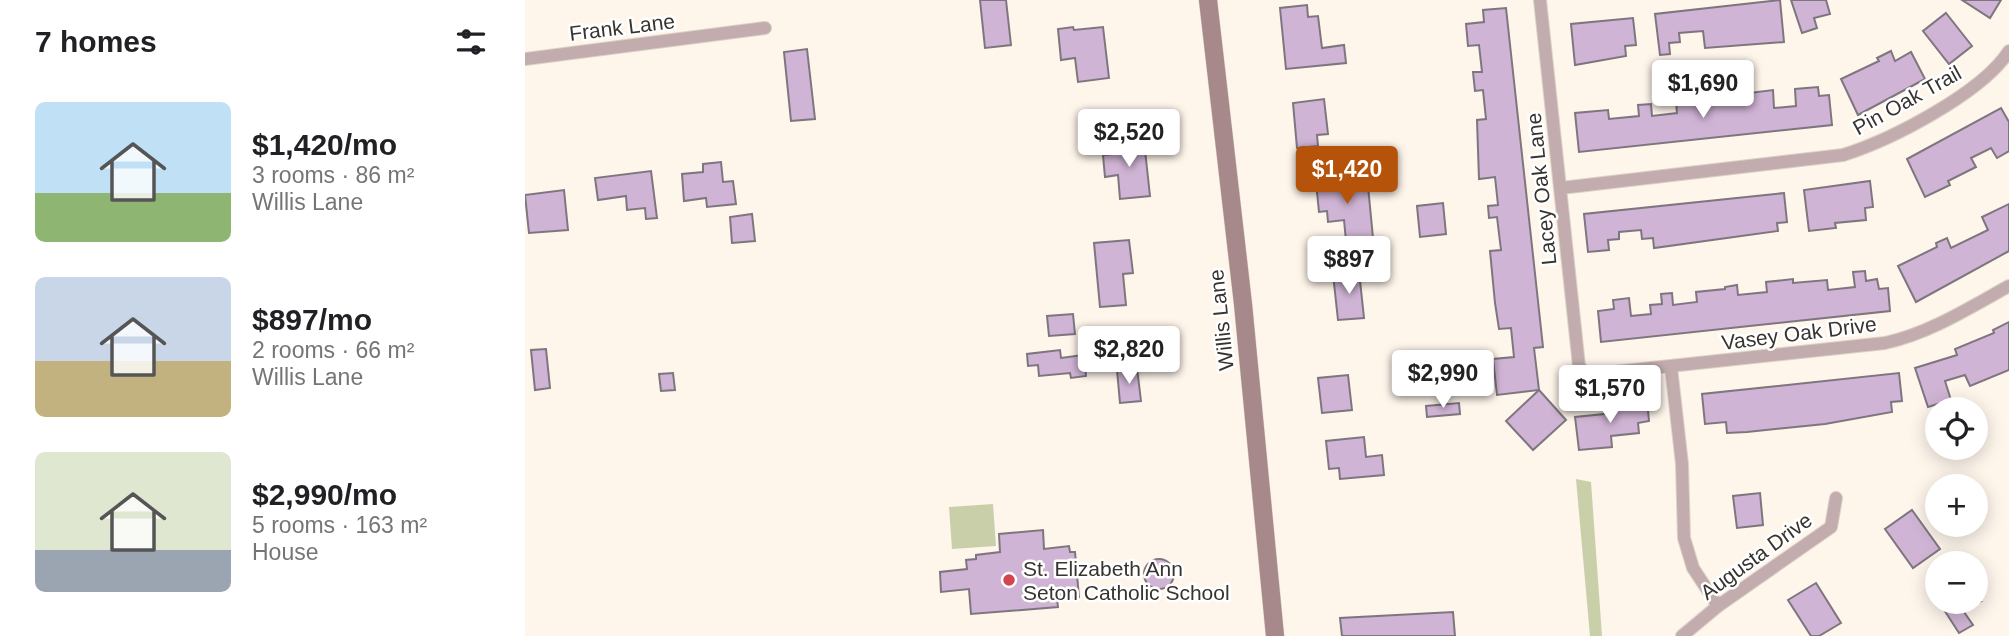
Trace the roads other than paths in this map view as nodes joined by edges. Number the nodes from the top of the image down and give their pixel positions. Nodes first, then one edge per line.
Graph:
1 (1208, 0) edge
2 (1540, 0) edge
3 (765, 28) dead end
4 (2009, 51) edge
5 (525, 59) edge
6 (1560, 188) junction
7 (2009, 286) edge
8 (1671, 367) junction
9 (1583, 372) joint
10 (1836, 498) dead end
11 (1717, 606) junction
12 (1275, 636) edge
13 (1682, 636) edge

1 - 12 street, Willis Lane
2 - 6 street, Lacey Oak Lane
3 - 5 street, Frank Lane
4 - 6 street, Pin Oak Trail
6 - 9 street, Lacey Oak Lane
7 - 8 street, Vasey Oak Drive
8 - 9 street, Vasey Oak Drive
8 - 11 street
10 - 11 street, Augusta Drive
11 - 13 street, Augusta Drive

